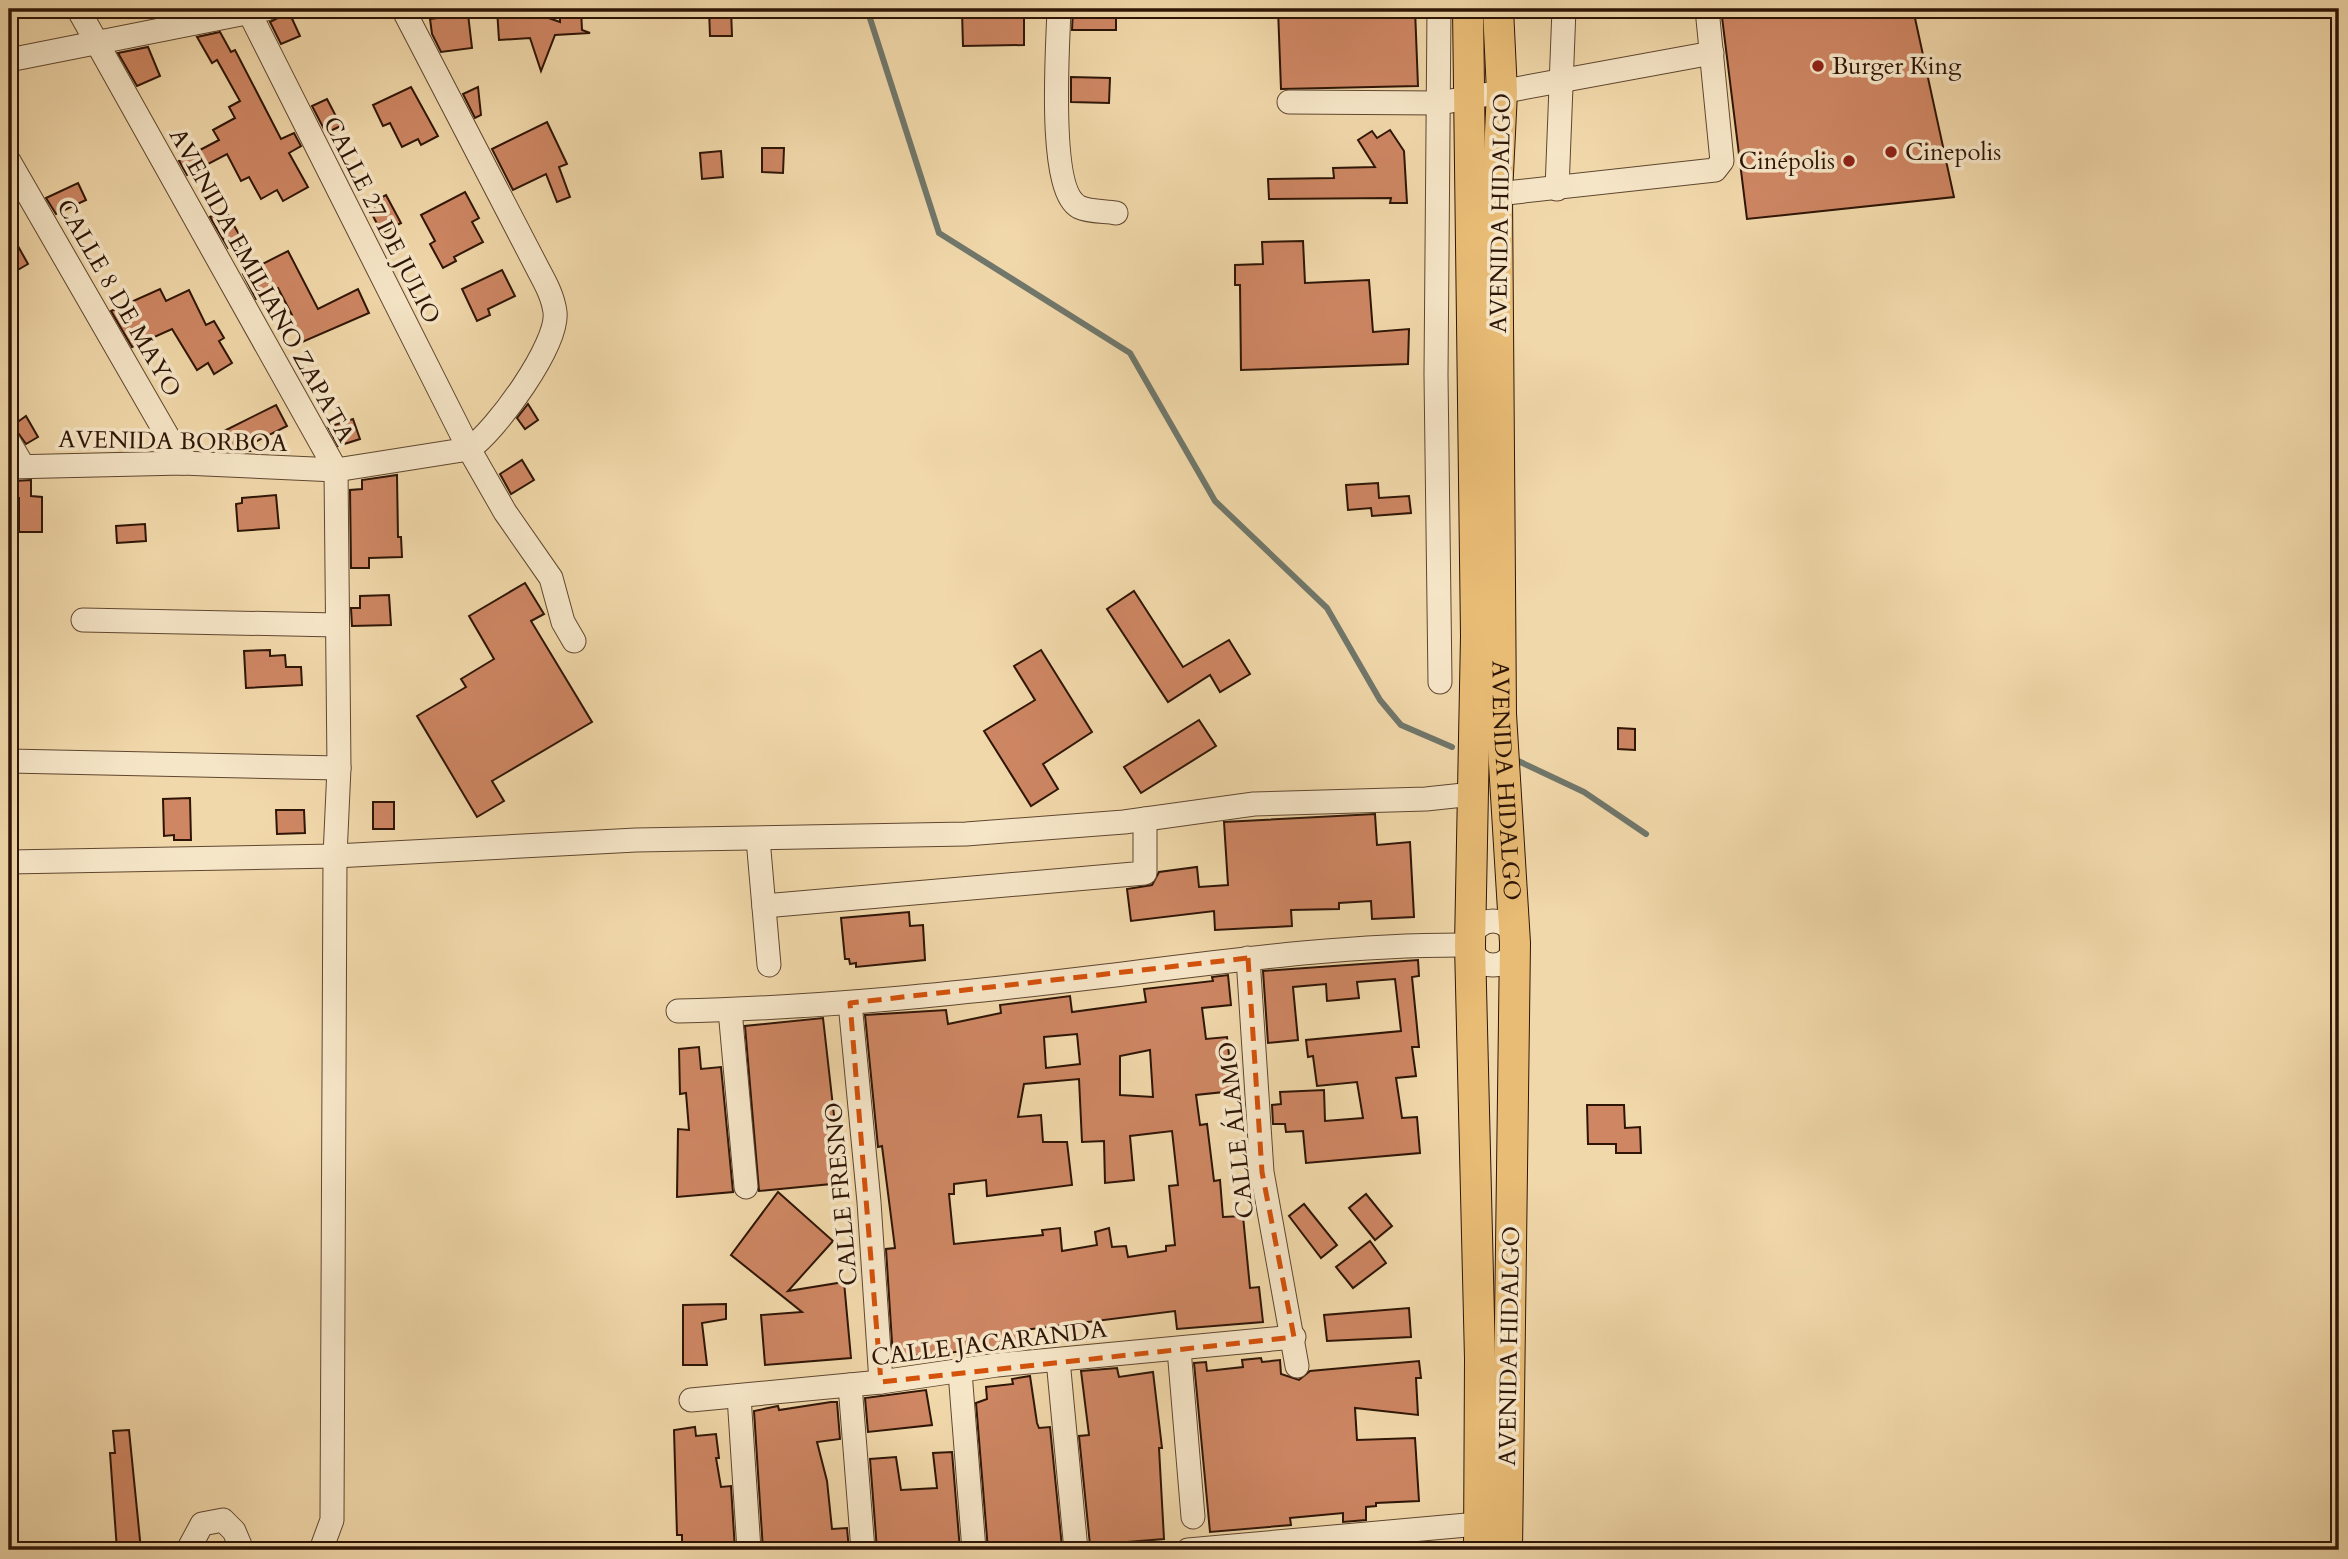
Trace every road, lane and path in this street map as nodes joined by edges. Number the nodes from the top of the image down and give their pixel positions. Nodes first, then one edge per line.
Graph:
1 (78, 9) edge
2 (403, 9) edge
3 (1059, 9) edge
4 (1439, 9) edge
5 (1468, 9) edge
6 (1498, 9) edge
7 (1564, 9) edge
8 (1707, 9) edge
9 (258, 11) edge
10 (95, 43) junction
11 (1713, 53) junction
12 (9, 60) edge
13 (1560, 81) junction
14 (1502, 92) junction
15 (1469, 99) junction
16 (1289, 102) dead end
17 (1440, 103) junction
18 (9, 161) edge
19 (1557, 189) junction
20 (1497, 194) junction
21 (1116, 213) dead end
22 (9, 442) edge
23 (469, 449) junction
24 (183, 463) junction
25 (16, 467) edge
26 (336, 470) junction
27 (83, 620) dead end
28 (337, 625) junction
29 (574, 640) dead end
30 (1440, 682) dead end
31 (9, 761) edge
32 (339, 768) junction
33 (1474, 794) junction
34 (1145, 819) junction
35 (758, 839) junction
36 (335, 856) junction
37 (9, 862) edge
38 (764, 906) junction
39 (1515, 943) junction
40 (1470, 944) junction
41 (1248, 958) junction
42 (769, 965) dead end
43 (850, 1003) junction
44 (730, 1010) junction
45 (678, 1011) dead end
46 (746, 1187) dead end
47 (1294, 1337) junction
48 (1179, 1349) junction
49 (1058, 1360) junction
50 (1297, 1366) dead end
51 (960, 1372) junction
52 (881, 1382) junction
53 (850, 1385) junction
54 (739, 1396) junction
55 (691, 1400) dead end
56 (1193, 1517) dead end
57 (1479, 1537) edge
58 (188, 1550) edge
59 (242, 1550) edge
60 (321, 1550) edge
61 (749, 1550) edge
62 (863, 1550) edge
63 (974, 1550) edge
64 (1076, 1550) edge
65 (1188, 1550) edge
66 (1507, 1550) edge

1 - 10 street, AVENIDA EMILIANO ZAPATA
2 - 23 street
3 - 21 street
4 - 17 street
5 - 15 main road, AVENIDA HIDALGO
6 - 14 main road, AVENIDA HIDALGO
7 - 13 street
8 - 11 street
9 - 10 street
9 - 23 street, CALLE 27 DE JULIO
10 - 12 street
10 - 26 street, AVENIDA EMILIANO ZAPATA
11 - 13 street
11 - 19 street
13 - 14 street
13 - 19 street
14 - 15 street
14 - 20 main road, AVENIDA HIDALGO
15 - 17 street
15 - 33 main road, AVENIDA HIDALGO
16 - 17 street
17 - 30 street
18 - 24 street, CALLE 8 DE MAYO
19 - 20 street
20 - 39 main road, AVENIDA HIDALGO
22 - 25 street
23 - 26 street, AVENIDA BORBOA
23 - 29 street, CALLE 27 DE JULIO
24 - 25 street, AVENIDA BORBOA
24 - 26 street, AVENIDA BORBOA
26 - 28 street, AVENIDA EMILIANO ZAPATA
27 - 28 street
28 - 32 street, AVENIDA EMILIANO ZAPATA
31 - 32 street
32 - 36 street, AVENIDA EMILIANO ZAPATA
33 - 34 street
33 - 40 main road, AVENIDA HIDALGO
34 - 35 street
34 - 38 street
35 - 36 street
35 - 38 street
36 - 37 street
36 - 60 street, AVENIDA EMILIANO ZAPATA
38 - 42 street
39 - 40 street
39 - 40 street
39 - 66 main road, AVENIDA HIDALGO
40 - 41 street
40 - 57 main road, AVENIDA HIDALGO
41 - 43 street
41 - 47 street, CALLE ÁLAMO
43 - 44 street
43 - 52 street, CALLE FRESNO
44 - 45 street
44 - 46 street
47 - 48 street, CALLE JACARANDA
47 - 50 street, CALLE ÁLAMO
48 - 49 street, CALLE JACARANDA
48 - 56 street
49 - 51 street, CALLE JACARANDA
49 - 64 street
51 - 52 street, CALLE JACARANDA
51 - 63 street
52 - 53 street, CALLE JACARANDA
53 - 54 street, CALLE JACARANDA
53 - 62 street
54 - 55 street, CALLE JACARANDA
54 - 61 street
57 - 65 street
58 - 59 street

